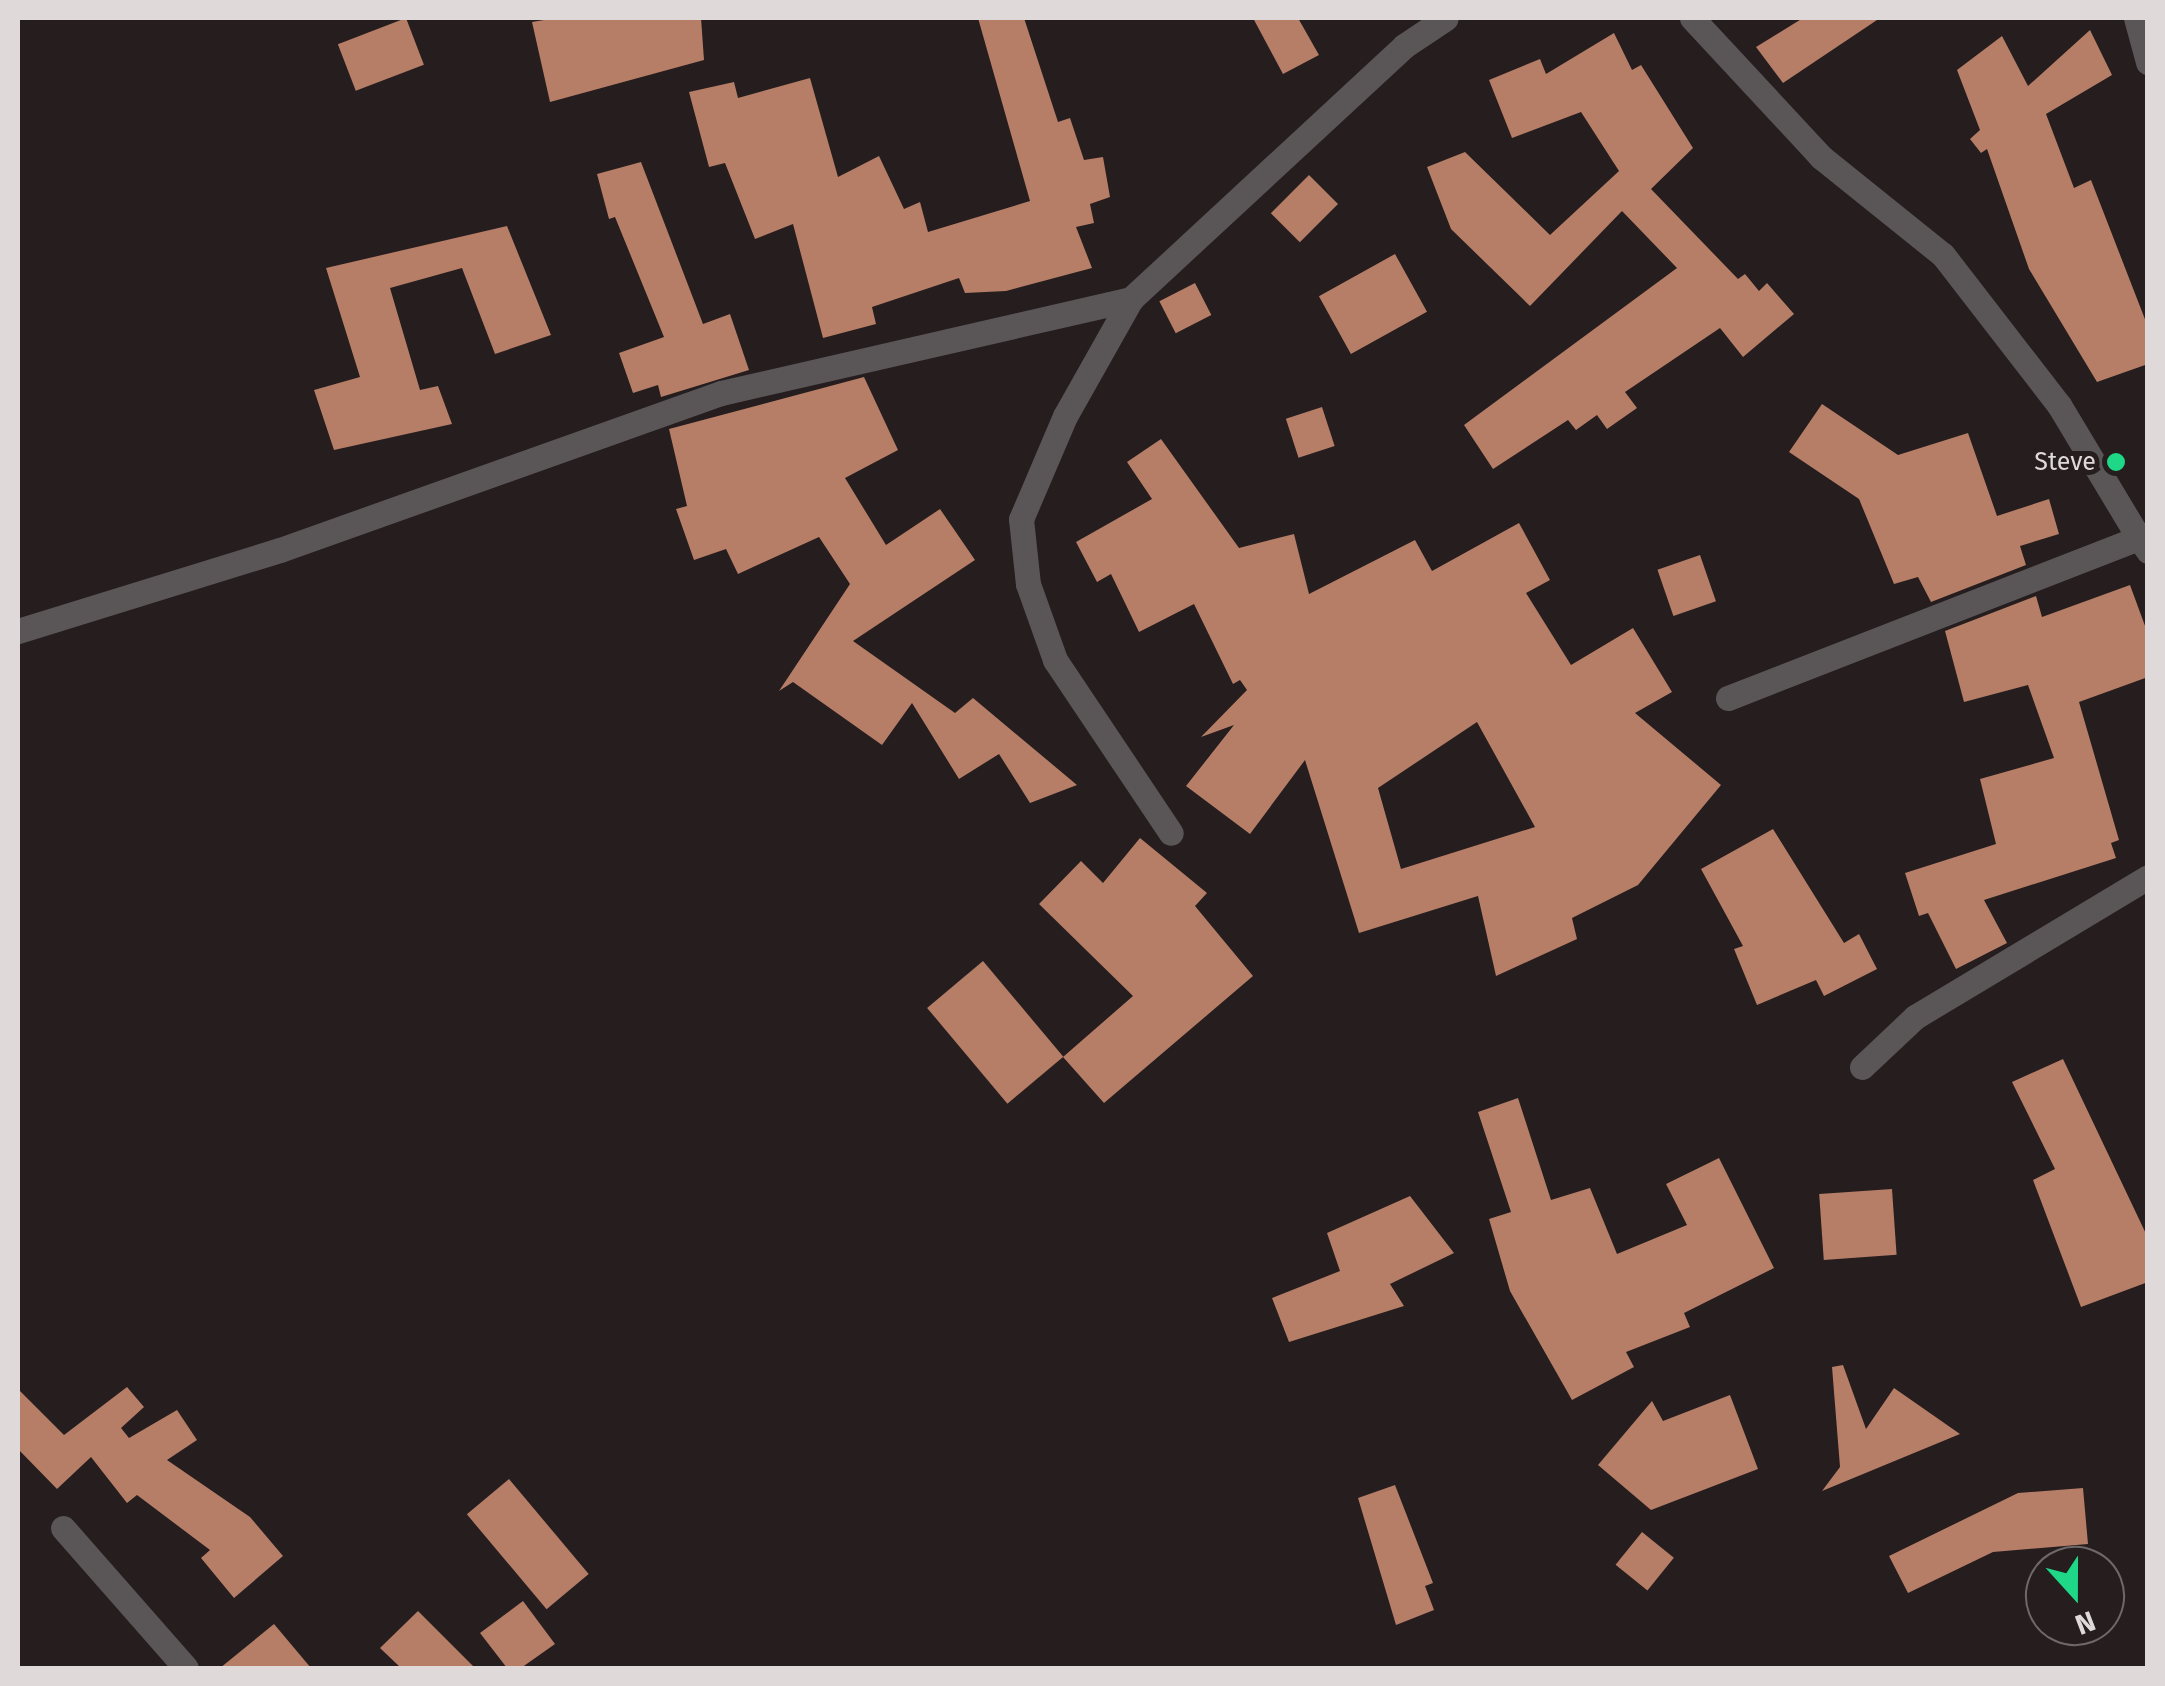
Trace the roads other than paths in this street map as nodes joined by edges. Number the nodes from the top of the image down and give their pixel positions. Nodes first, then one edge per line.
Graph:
1 (1446, 18) edge
2 (1692, 18) edge
3 (2136, 18) edge
4 (2148, 62) edge
5 (1132, 299) junction
6 (2145, 541) edge
7 (18, 631) edge
8 (1728, 698) dead end
9 (1170, 834) dead end
10 (2148, 877) edge
11 (1862, 1067) dead end
12 (63, 1528) dead end
13 (186, 1668) edge

1 - 5 street
2 - 6 street
3 - 4 street
5 - 7 street
5 - 9 street
6 - 8 street
10 - 11 street
12 - 13 street

